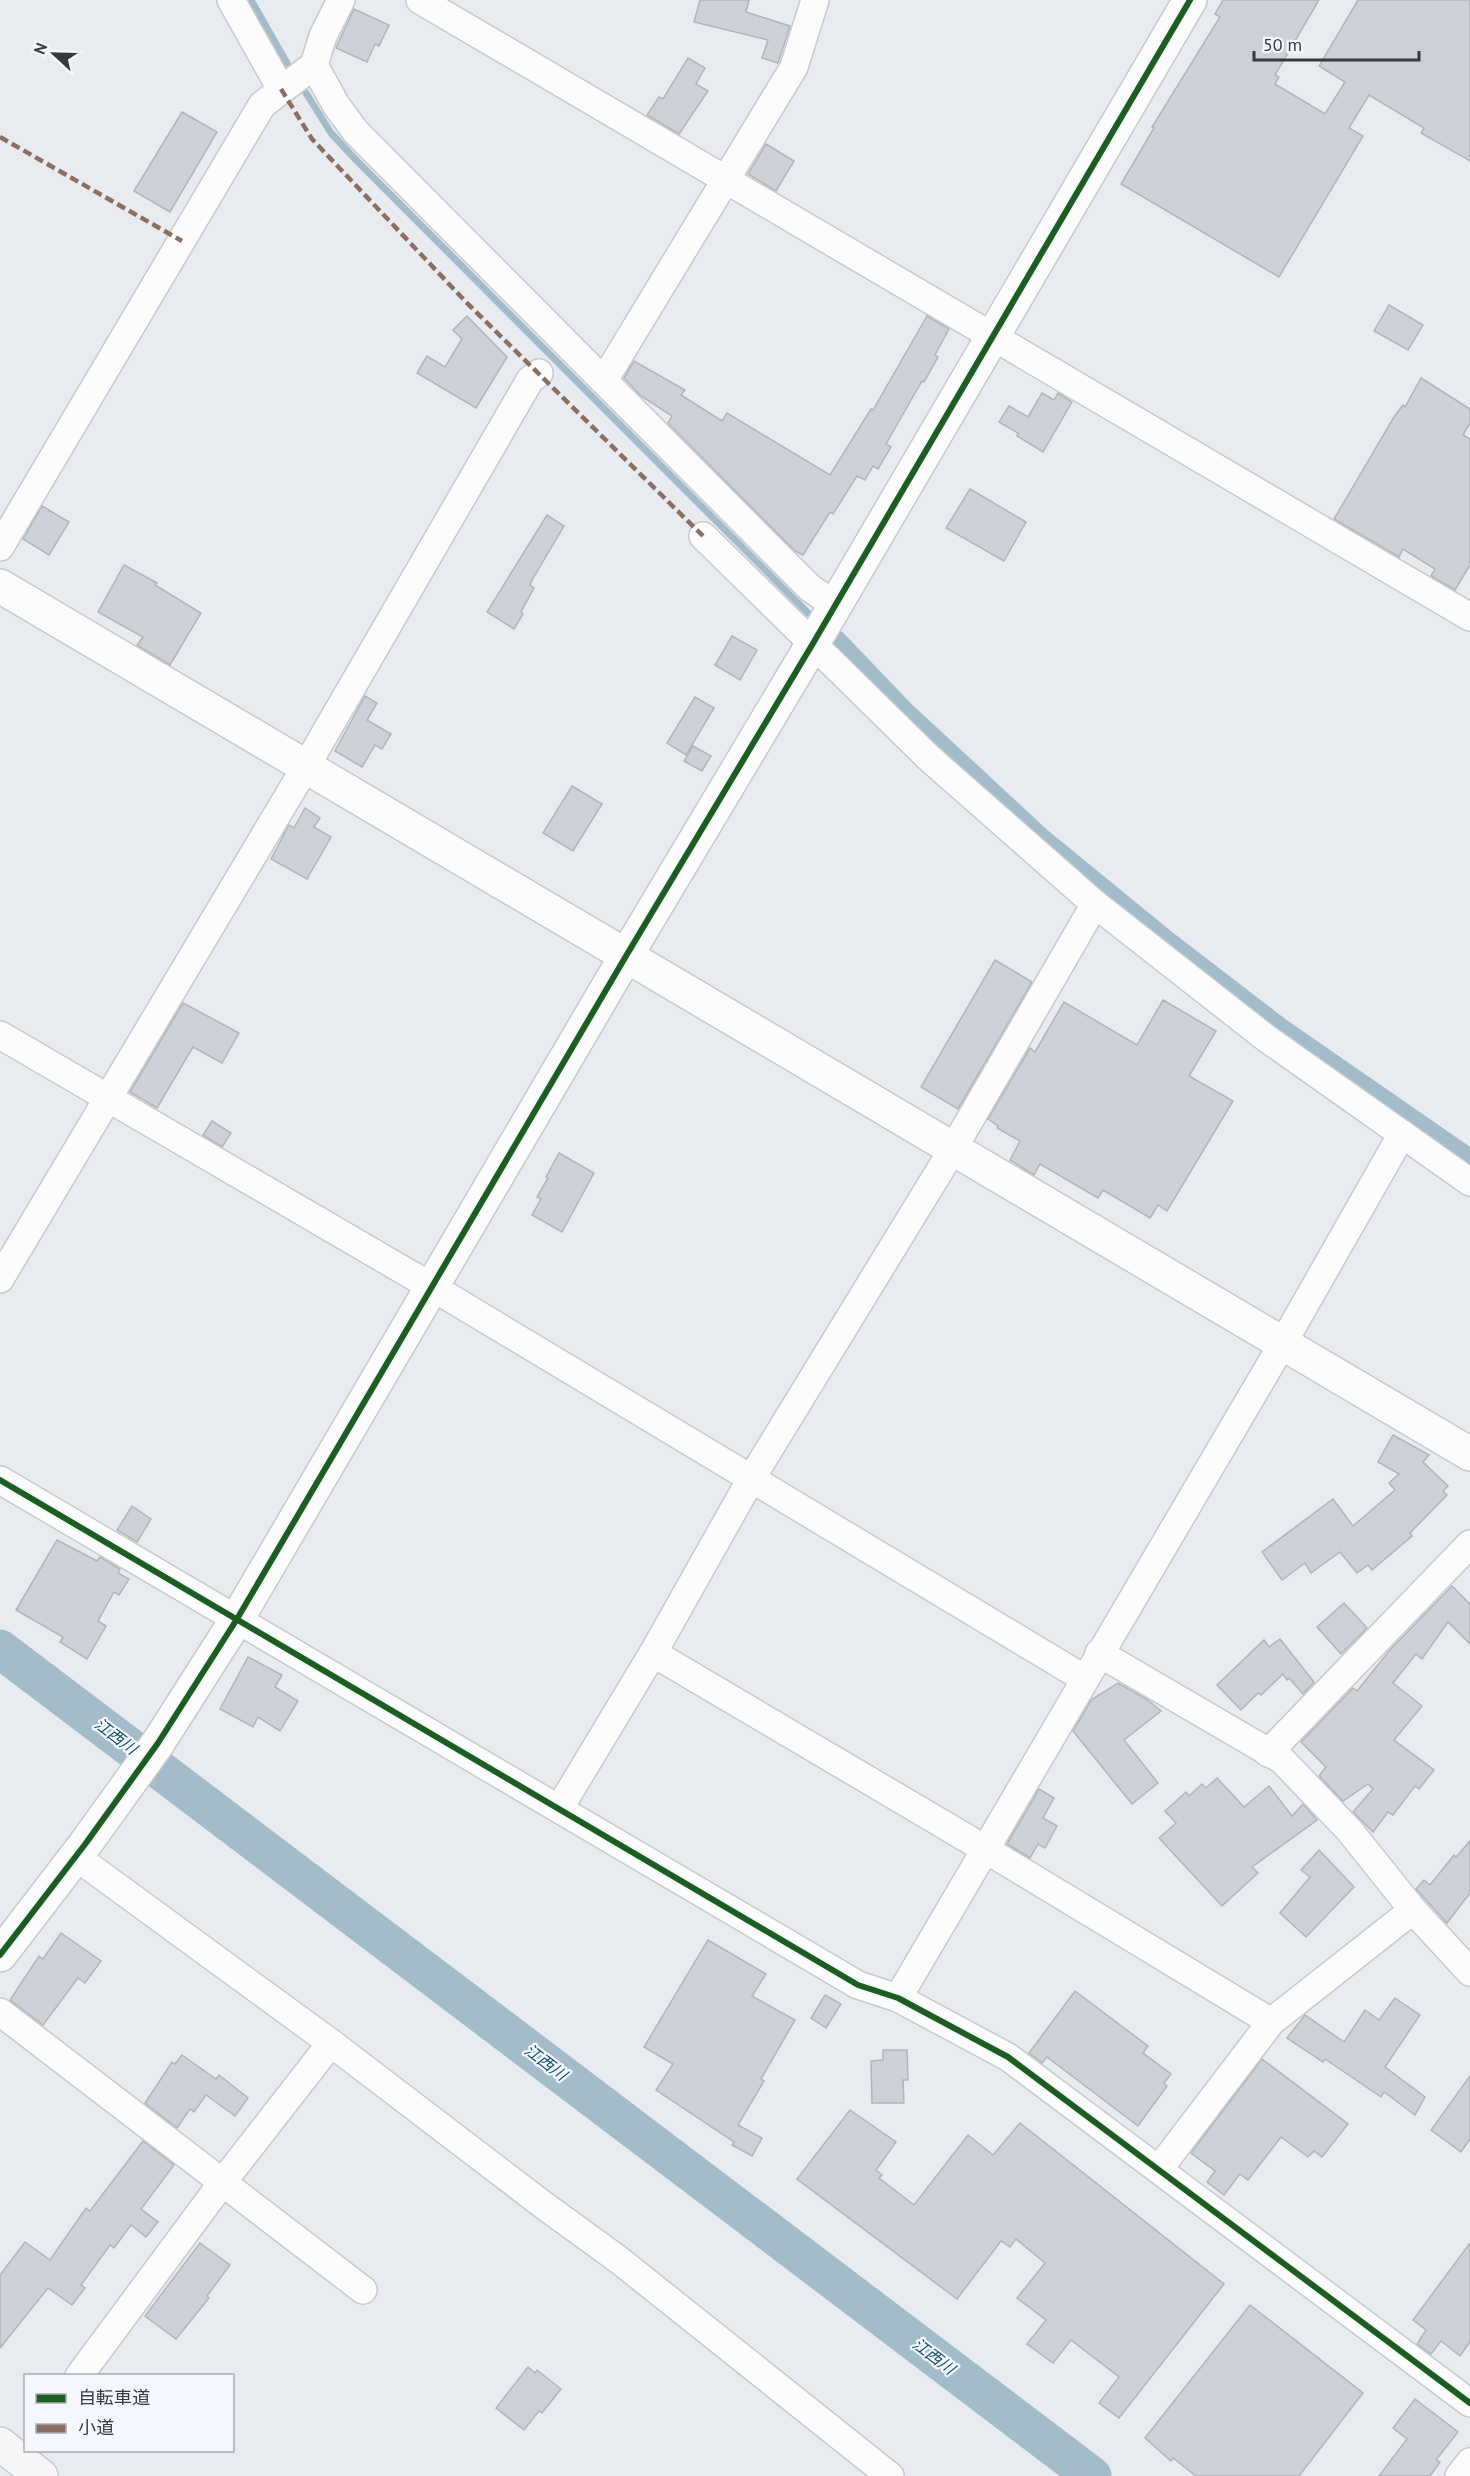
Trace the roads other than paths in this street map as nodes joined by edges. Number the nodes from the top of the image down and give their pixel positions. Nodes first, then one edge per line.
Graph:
1 (231, 0) edge
2 (341, 0) edge
3 (420, 0) edge
4 (815, 0) edge
5 (1185, 2) edge
6 (314, 65) junction
7 (281, 89) junction
8 (727, 178) junction
9 (994, 337) junction
10 (539, 373) dead end
11 (602, 379) junction
12 (703, 536) dead end
13 (0, 547) edge
14 (0, 586) edge
15 (835, 605) junction
16 (1470, 617) edge
17 (812, 645) junction
18 (305, 768) junction
19 (1095, 904) junction
20 (626, 956) junction
21 (0, 1035) edge
22 (108, 1098) junction
23 (1402, 1134) junction
24 (953, 1149) junction
25 (1470, 1182) edge
26 (0, 1279) edge
27 (432, 1287) junction
28 (1283, 1343) junction
29 (1470, 1454) edge
30 (751, 1479) junction
31 (0, 1480) edge
32 (1470, 1544) edge
33 (237, 1619) junction
34 (653, 1653) junction
35 (1099, 1653) junction
36 (1085, 1679) junction
37 (1268, 1754) junction
38 (559, 1809) junction
39 (985, 1849) junction
40 (80, 1850) junction
41 (1413, 1910) junction
42 (0, 1955) edge
43 (1470, 1972) edge
44 (898, 1998) junction
45 (0, 2012) edge
46 (1270, 2022) junction
47 (331, 2043) junction
48 (1159, 2169) junction
49 (222, 2183) junction
50 (363, 2290) dead end
51 (80, 2374) edge
52 (1470, 2403) edge
53 (1470, 2462) edge
54 (890, 2476) edge
55 (1459, 2476) edge

1 - 7 street
2 - 6 street
3 - 8 street
4 - 8 street
5 - 9 street
6 - 7 street
6 - 11 street
7 - 13 street
8 - 9 street
8 - 11 street
9 - 15 street
9 - 16 street
10 - 18 street
11 - 15 street
12 - 17 street
14 - 18 street
15 - 17 street
17 - 19 street
17 - 20 street
18 - 20 street
18 - 22 street
19 - 23 street
19 - 24 street
20 - 24 street
20 - 27 street
21 - 22 street
22 - 26 street
22 - 27 street
23 - 25 street
23 - 28 street
24 - 28 street
24 - 30 street
27 - 30 street
27 - 33 street
28 - 29 street
28 - 35 street
30 - 34 street
30 - 36 street
31 - 33 street
32 - 37 street
33 - 38 street
33 - 40 street
34 - 38 street
34 - 39 street
35 - 36 street
35 - 37 street
36 - 39 street
37 - 41 street
38 - 44 street
39 - 44 street
39 - 46 street
40 - 42 street
40 - 47 street
41 - 43 street
41 - 46 street
44 - 48 street
45 - 49 street
46 - 48 street
47 - 49 street
47 - 54 street
48 - 52 street
49 - 50 street
49 - 51 street
53 - 55 street

